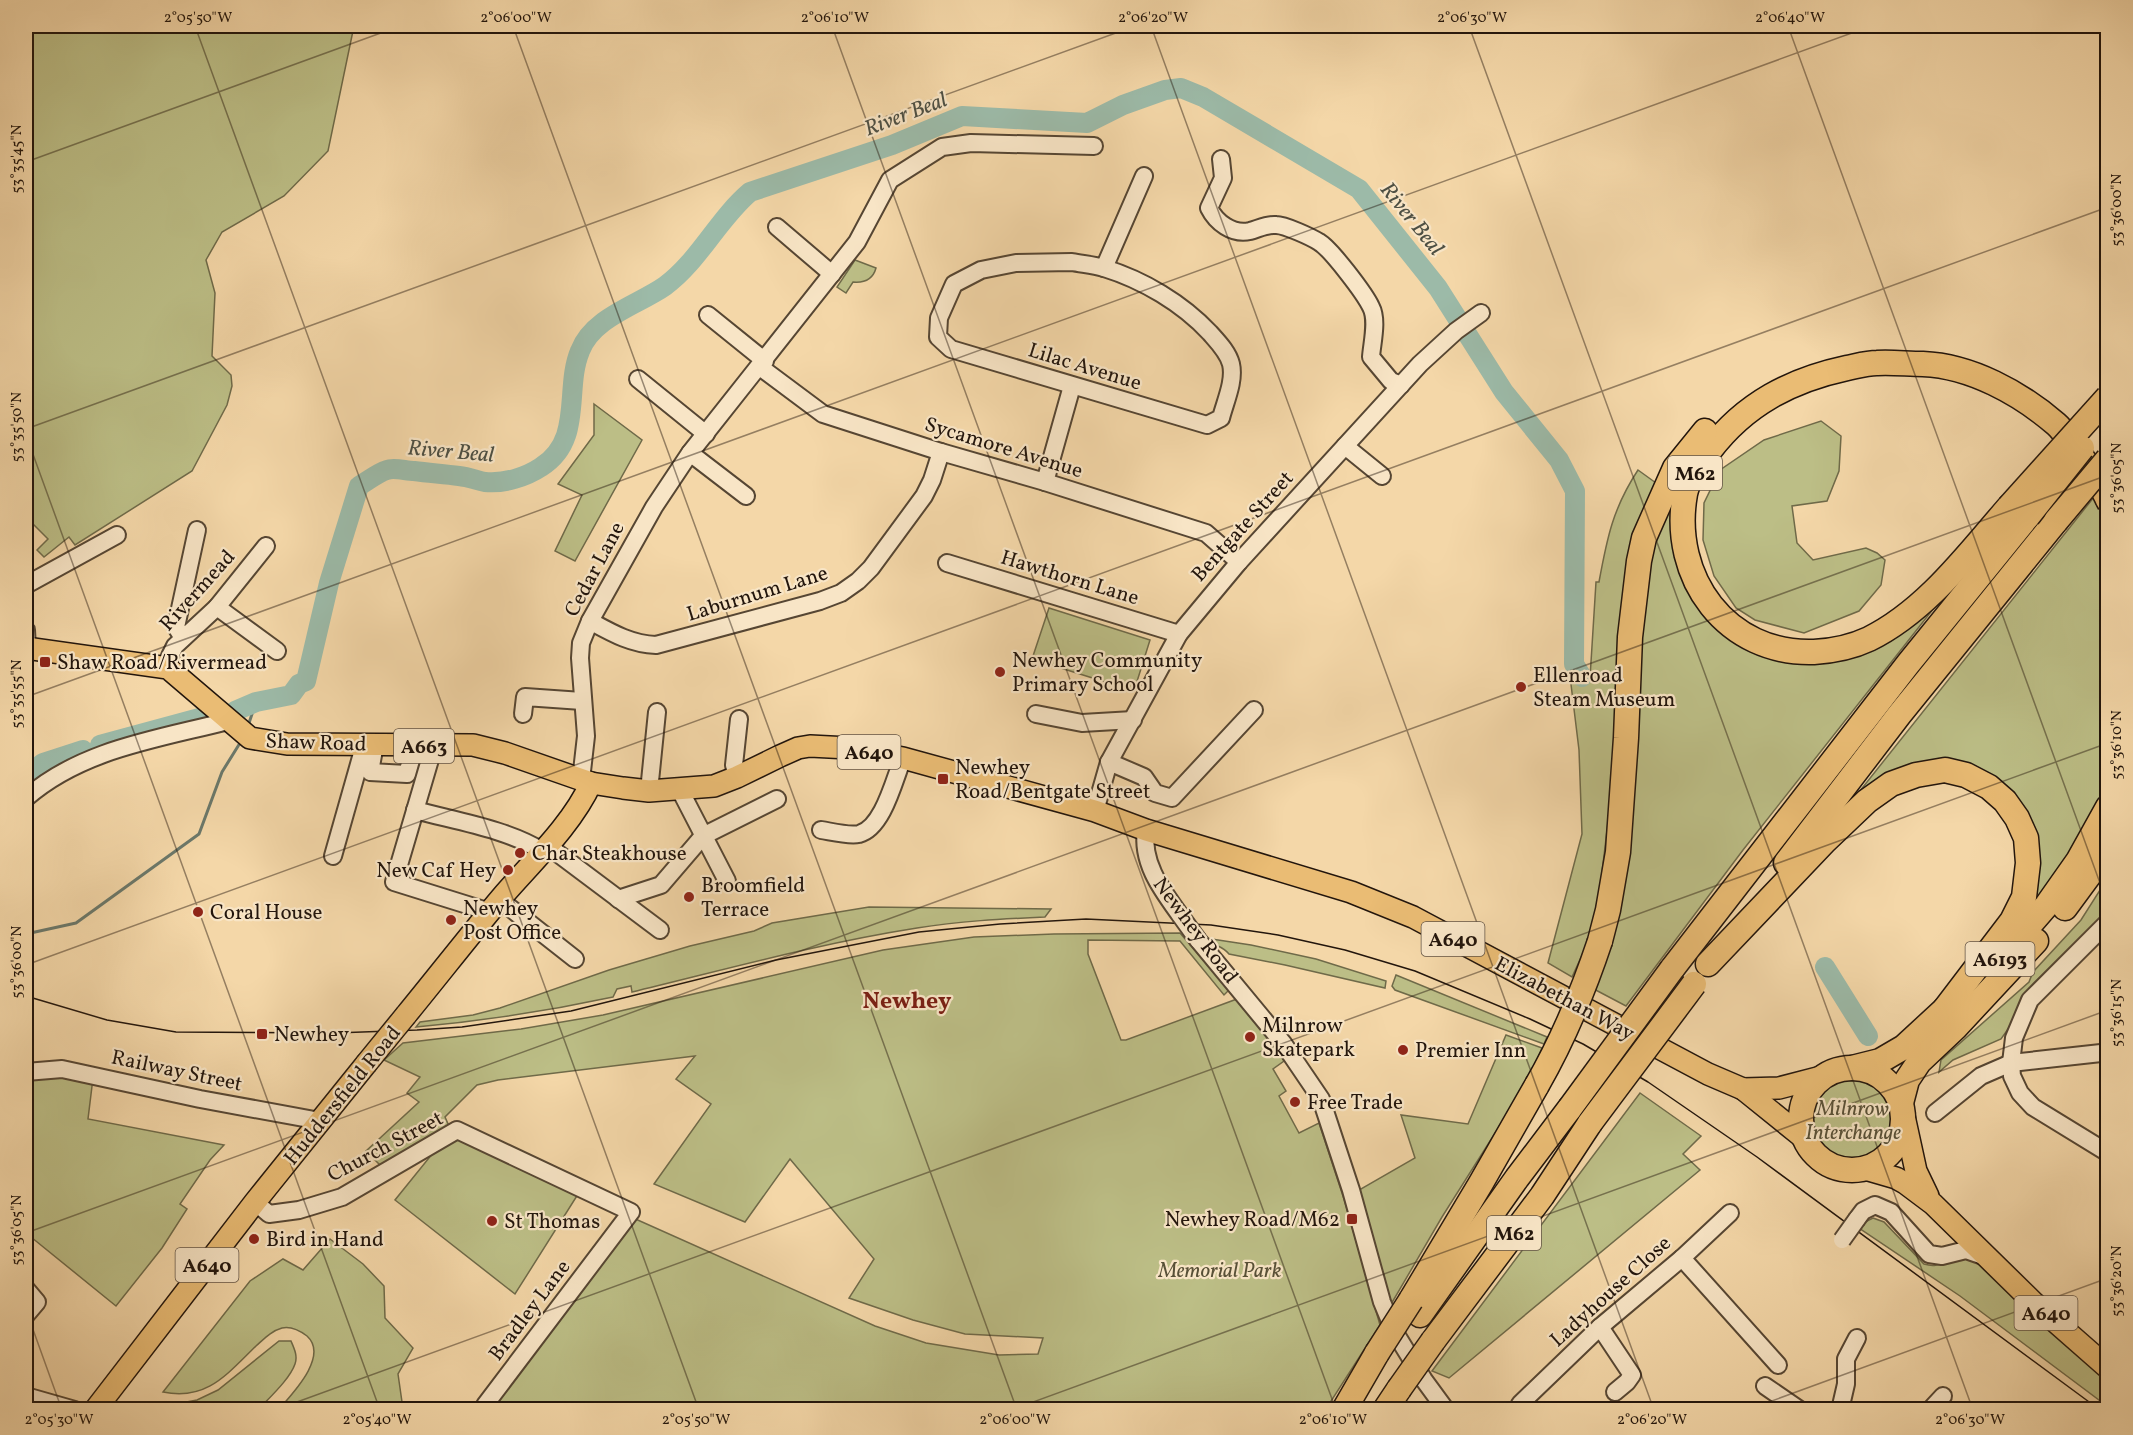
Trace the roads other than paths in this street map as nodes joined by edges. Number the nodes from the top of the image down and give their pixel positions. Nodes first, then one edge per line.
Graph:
1 (1094, 146) dead end
2 (1221, 159) dead end
3 (1144, 176) dead end
4 (777, 227) dead end
5 (1104, 268) junction
6 (832, 274) junction
7 (1481, 313) dead end
8 (708, 315) dead end
9 (762, 364) junction
10 (638, 379) dead end
11 (1401, 385) junction
12 (1072, 386) junction
13 (2108, 397) edge
14 (2108, 416) edge
15 (706, 434) junction
16 (1346, 446) junction
17 (941, 452) junction
18 (690, 453) junction
19 (2108, 459) edge
20 (2108, 471) edge
21 (1382, 476) dead end
22 (1045, 482) junction
23 (747, 495) dead end
24 (2108, 500) edge
25 (2019, 512) junction
26 (197, 530) dead end
27 (117, 535) dead end
28 (266, 546) dead end
29 (1239, 562) junction
30 (947, 563) dead end
31 (26, 585) edge
32 (217, 607) junction
33 (590, 621) junction
34 (1179, 634) junction
35 (183, 638) junction
36 (26, 642) edge
37 (277, 651) dead end
38 (168, 668) junction
39 (582, 701) junction
40 (1254, 710) dead end
41 (657, 712) dead end
42 (524, 714) dead end
43 (1036, 714) dead end
44 (739, 718) dead end
45 (1133, 720) junction
46 (228, 721) junction
47 (370, 744) junction
48 (425, 746) junction
49 (903, 759) junction
50 (1109, 762) junction
51 (737, 777) junction
52 (586, 781) junction
53 (680, 790) junction
54 (650, 791) junction
55 (26, 798) edge
56 (777, 799) dead end
57 (2108, 807) edge
58 (415, 810) junction
59 (1095, 811) junction
60 (1146, 830) junction
61 (821, 831) dead end
62 (704, 836) junction
63 (2108, 846) edge
64 (545, 848) junction
65 (333, 856) dead end
66 (727, 881) dead end
67 (618, 899) junction
68 (495, 906) junction
69 (2107, 923) edge
70 (660, 930) dead end
71 (575, 959) dead end
72 (1708, 964) junction
73 (1945, 1010) junction
74 (2101, 1053) dead end
75 (2011, 1063) junction
76 (1852, 1068) junction
77 (26, 1072) edge
78 (1825, 1076) junction
79 (1743, 1089) junction
80 (1902, 1110) junction
81 (1935, 1113) dead end
82 (320, 1121) junction
83 (1805, 1139) junction
84 (2108, 1153) edge
85 (1865, 1169) junction
86 (255, 1202) junction
87 (1933, 1204) junction
88 (631, 1212) joint
89 (1730, 1213) dead end
90 (1955, 1227) junction
91 (1842, 1240) dead end
92 (1947, 1255) junction
93 (1987, 1257) junction
94 (1682, 1258) junction
95 (26, 1289) edge
96 (1415, 1307) junction
97 (26, 1315) edge
98 (1600, 1328) junction
99 (1857, 1338) dead end
100 (1381, 1359) junction
101 (1778, 1365) dead end
102 (2108, 1368) edge
103 (1765, 1386) dead end
104 (1615, 1392) dead end
105 (26, 1396) edge
106 (1943, 1396) dead end
107 (1520, 1404) dead end
108 (485, 1406) dead end
109 (75, 1410) edge
110 (95, 1410) edge
111 (1344, 1410) edge
112 (1355, 1410) edge
113 (1385, 1410) edge
114 (1446, 1410) edge
115 (1800, 1410) edge
116 (1840, 1410) edge
117 (1930, 1410) edge

1 - 6 street, Cedar Lane
2 - 11 street
3 - 5 street
4 - 6 street
5 - 12 street, Lilac Avenue
5 - 12 street, Lilac Avenue
6 - 9 street, Cedar Lane
7 - 11 street, Bentgate Street
8 - 9 street, Sycamore Avenue
9 - 15 street, Cedar Lane
9 - 17 street, Sycamore Avenue
10 - 15 street
11 - 16 street, Bentgate Street
12 - 22 street
13 - 25 highway, M62, bridge
14 - 25 highway, M62, bridge
15 - 18 street, Cedar Lane
16 - 21 street
16 - 29 street, Bentgate Street
17 - 22 street, Sycamore Avenue
17 - 33 street, Laburnum Lane
18 - 23 street
18 - 33 street, Cedar Lane
19 - 72 highway, M62, bridge
20 - 96 highway, M62, bridge
22 - 29 street, Sycamore Avenue
24 - 25 highway, M62
25 - 96 highway, M62, bridge
26 - 35 street
27 - 31 street
28 - 32 street, Rivermead
29 - 34 street, Bentgate Street
30 - 34 street, Hawthorn Lane
32 - 35 street, Rivermead
32 - 37 street
33 - 39 street, Cedar Lane
34 - 45 street, Bentgate Street
35 - 38 street, Rivermead
36 - 38 main road
38 - 46 main road, Shaw Road / A663
39 - 42 street
39 - 52 street, Cedar Lane
40 - 50 street
41 - 54 street
43 - 45 street
44 - 51 street
45 - 50 street, Bentgate Street
46 - 47 main road, Shaw Road / A663
46 - 55 street
47 - 48 main road, Shaw Road / A663
47 - 48 street
47 - 65 street
48 - 52 main road, Shaw Road / A663
48 - 58 street
49 - 51 main road, A640
49 - 59 main road, A640
49 - 61 street
50 - 59 street, Bentgate Street
51 - 53 main road, A640
52 - 54 main road, A640
52 - 64 main road, Huddersfield Road / A640
53 - 54 main road, A640
53 - 62 street
56 - 62 street
57 - 73 highway, A6193
58 - 64 street
58 - 68 street
59 - 60 main road, A640
60 - 79 main road, Elizabethan Way / A640
60 - 114 street, Newhey Road, bridge
62 - 66 street
62 - 67 street
63 - 80 highway, A6193
64 - 67 street
64 - 68 main road, Huddersfield Road / A640
67 - 70 street
68 - 71 street
68 - 82 main road, Huddersfield Road / A640, bridge
69 - 75 street
72 - 73 highway, M62
72 - 113 highway, M62, bridge
73 - 76 highway, A6193
74 - 75 street
75 - 81 street
75 - 84 street
76 - 78 highway, A640
76 - 80 highway, A640
77 - 82 street, Railway Street
78 - 79 main road, Elizabethan Way / A640
78 - 83 highway
79 - 83 main road, Elizabethan Way / A640
80 - 85 highway
80 - 87 main road, A640
82 - 86 main road, Huddersfield Road / A640
83 - 85 highway, A640
85 - 87 main road, A640
86 - 88 street, Church Street
86 - 110 main road, Huddersfield Road / A640
87 - 90 main road, A640
88 - 108 street, Bradley Lane
89 - 94 street, Ladyhouse Close
90 - 92 street
90 - 93 main road, A640
91 - 92 street, bridge
92 - 93 street
93 - 102 main road, A640
94 - 98 street, Ladyhouse Close
94 - 101 street
95 - 97 street
96 - 100 highway, M62
98 - 104 street
98 - 107 street, Ladyhouse Close
99 - 116 street
100 - 111 highway, M62
100 - 112 highway, M62
103 - 115 street
105 - 109 street
106 - 117 street

